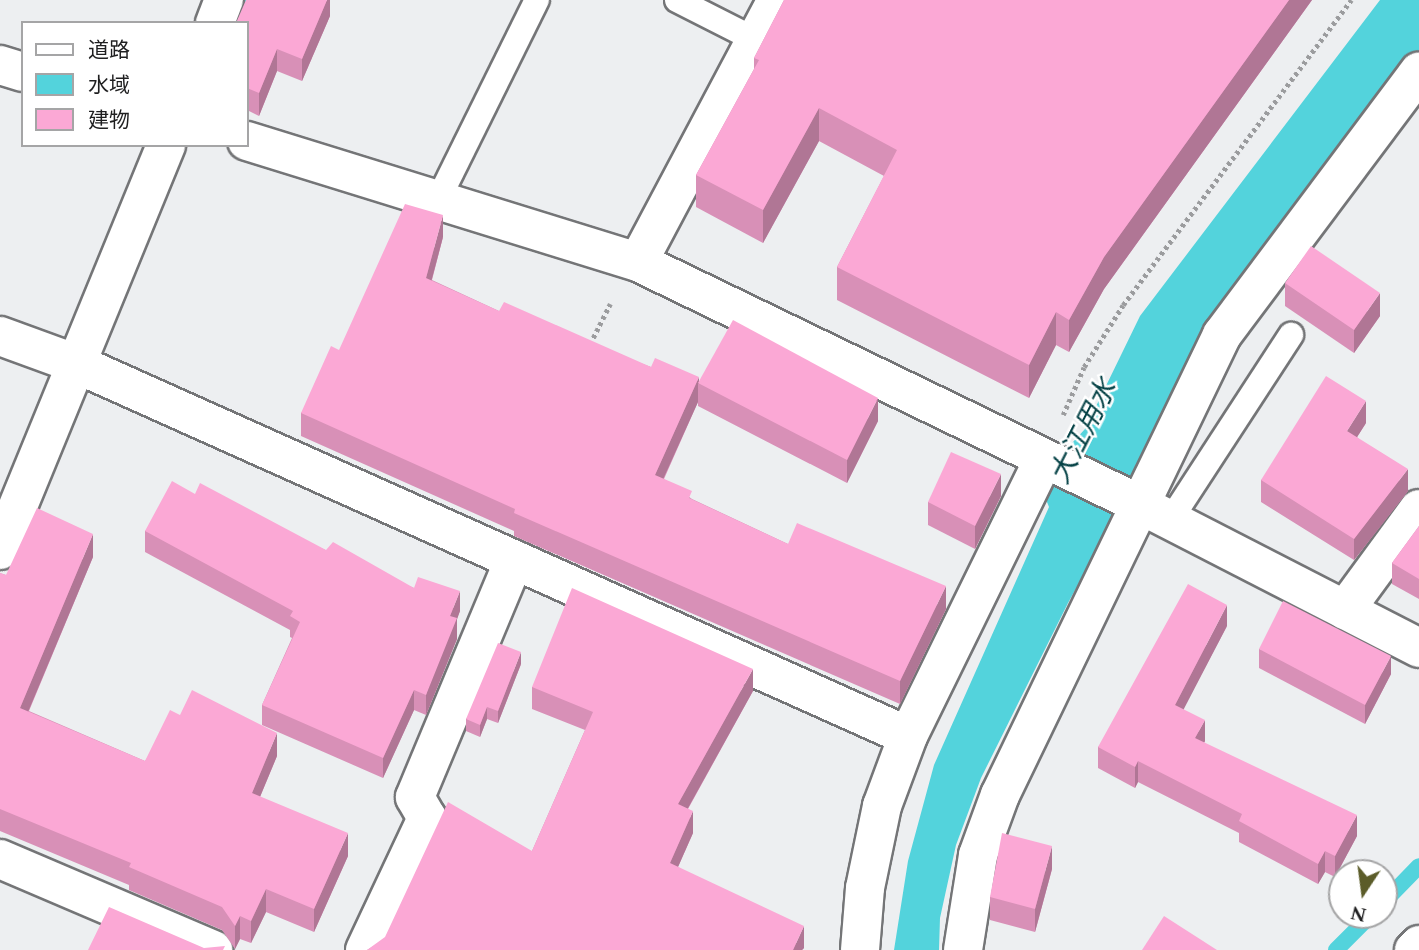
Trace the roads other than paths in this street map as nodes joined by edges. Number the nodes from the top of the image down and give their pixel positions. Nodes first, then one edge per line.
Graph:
1 (224, 0) edge
2 (537, 0) edge
3 (677, 0) edge
4 (777, 0) edge
5 (216, 21) edge
6 (756, 40) junction
7 (0, 65) edge
8 (21, 71) edge
9 (1419, 72) edge
10 (248, 141) edge
11 (165, 147) edge
12 (438, 200) junction
13 (638, 262) junction
14 (1291, 335) dead end
15 (0, 336) edge
16 (77, 364) junction
17 (1048, 460) junction
18 (1146, 507) junction
19 (1419, 509) edge
20 (0, 550) edge
21 (514, 561) junction
22 (1345, 610) junction
23 (1419, 648) edge
24 (908, 736) junction
25 (0, 859) edge
26 (1419, 945) edge
27 (213, 950) edge
28 (365, 950) edge
29 (860, 950) edge
30 (963, 950) edge
31 (1414, 950) edge

1 - 5 street
2 - 12 lane
3 - 6 lane
4 - 6 street
6 - 13 street
7 - 8 street
9 - 18 street
10 - 12 street
11 - 16 street
12 - 13 street
13 - 17 street
14 - 18 lane
15 - 16 street
16 - 20 street
16 - 21 street
17 - 18 street
17 - 24 street
18 - 22 street
18 - 30 street
19 - 22 street
21 - 24 street
21 - 28 street
22 - 23 street
24 - 29 street
25 - 27 street
26 - 31 street

